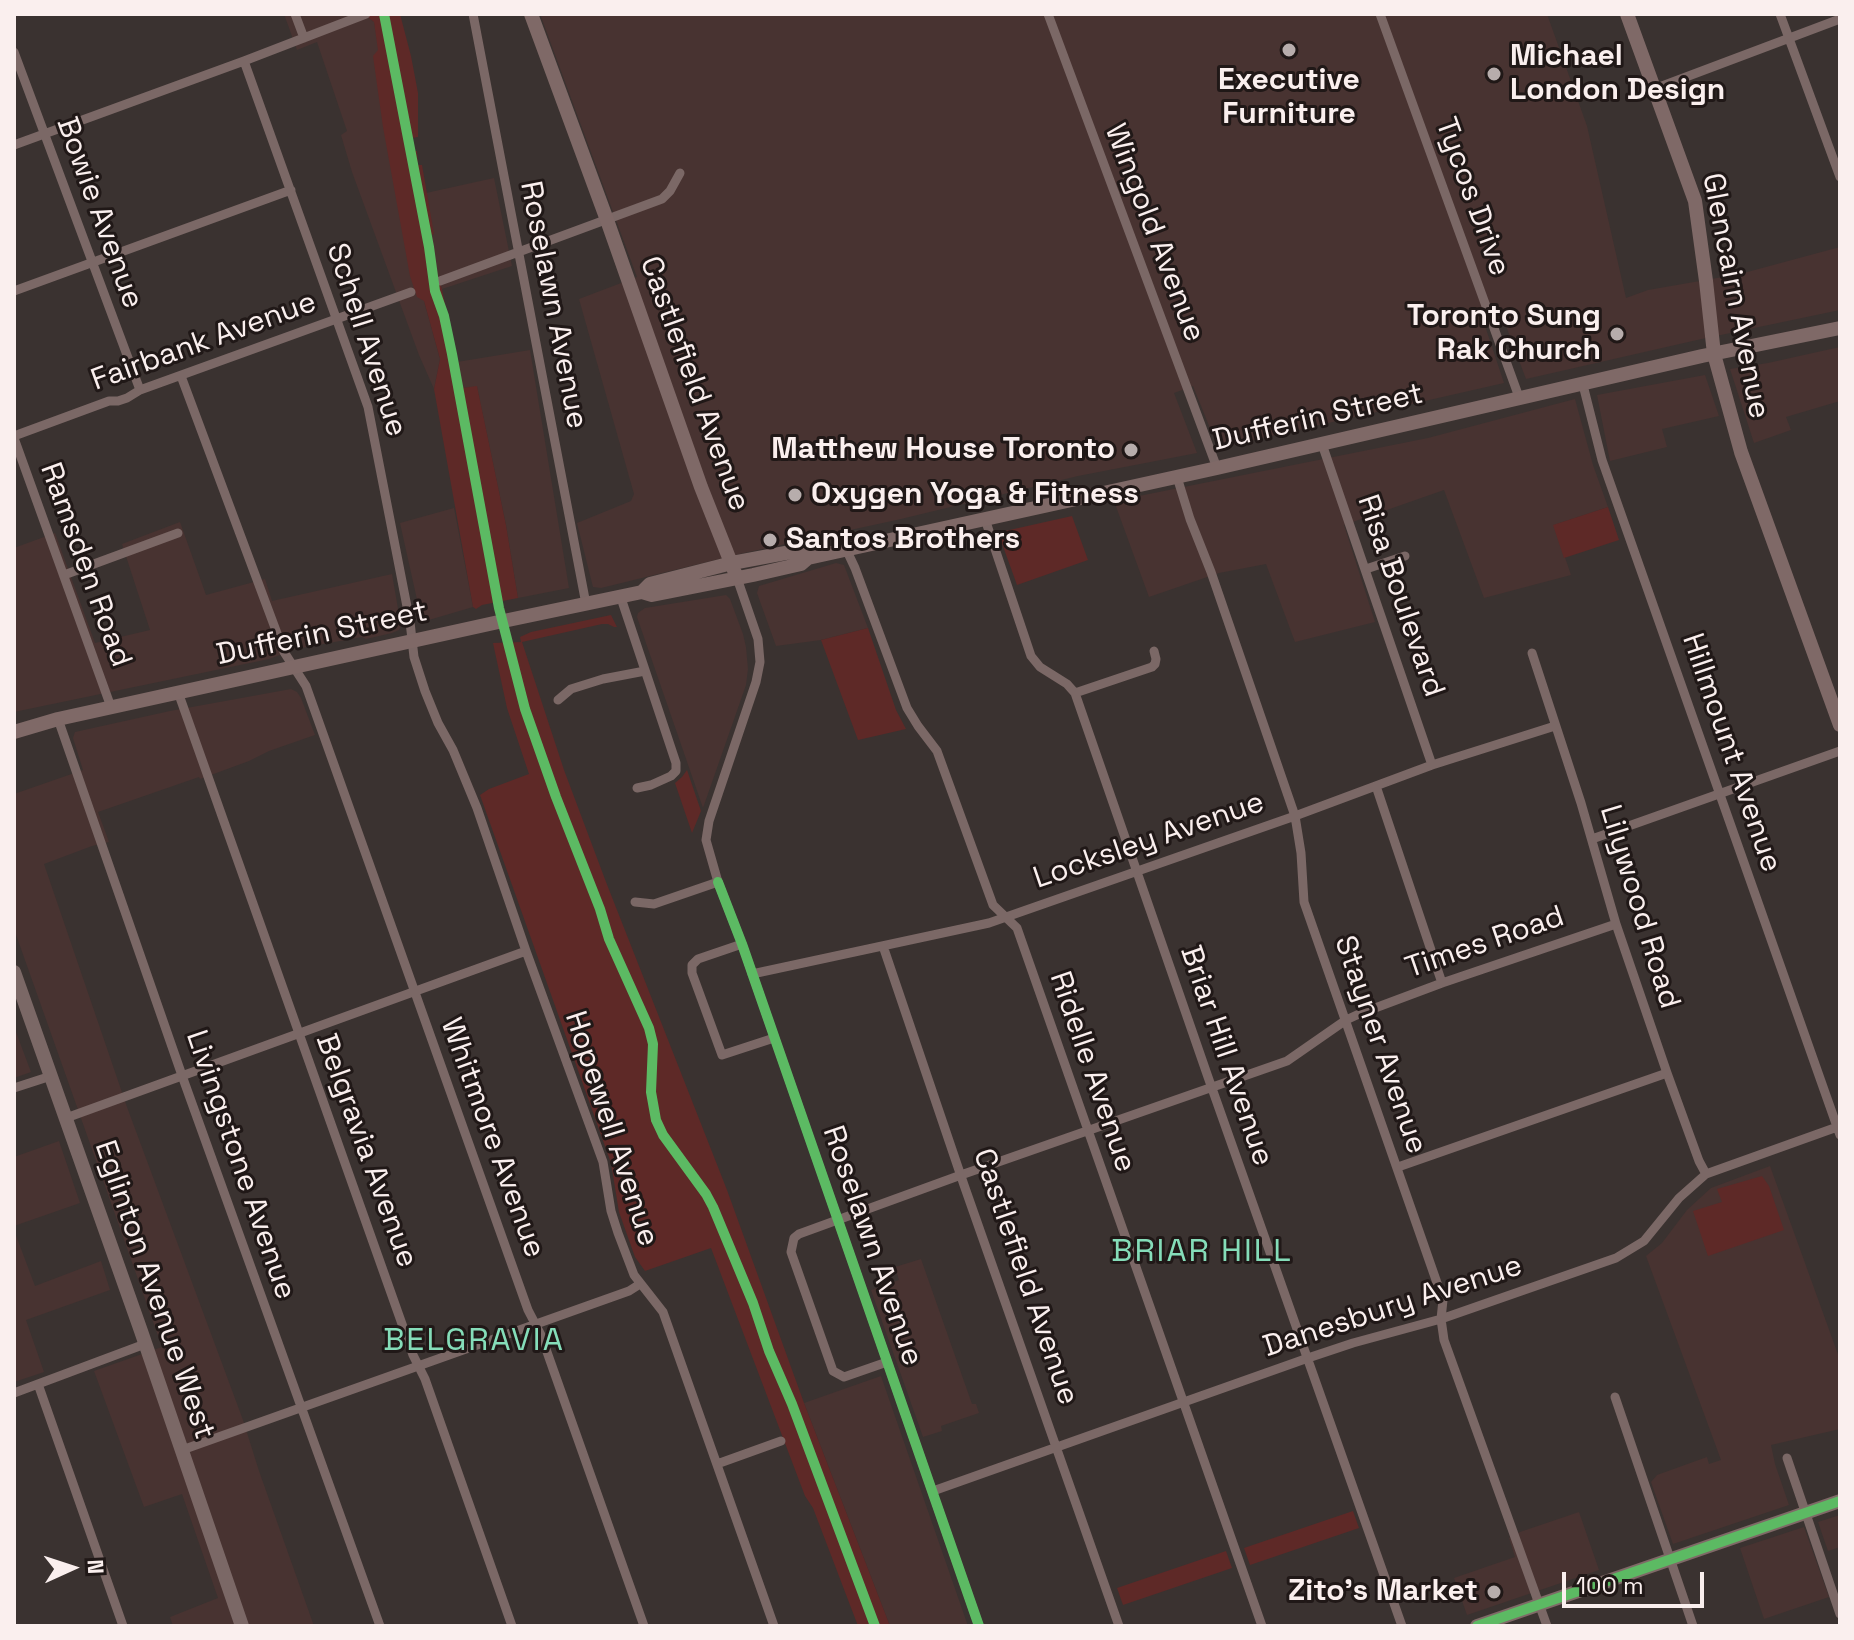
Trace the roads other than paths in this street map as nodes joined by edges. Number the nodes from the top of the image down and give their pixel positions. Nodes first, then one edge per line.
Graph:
1 (295, 14) edge
2 (366, 14) edge
3 (473, 14) edge
4 (531, 14) edge
5 (1048, 14) edge
6 (1380, 14) edge
7 (1627, 14) edge
8 (1780, 14) edge
9 (1840, 19) edge
10 (304, 38) junction
11 (1788, 38) junction
12 (14, 52) edge
13 (244, 61) junction
14 (1654, 89) junction
15 (44, 134) junction
16 (14, 145) edge
17 (680, 173) dead end
18 (1840, 177) edge
19 (291, 190) junction
20 (607, 220) junction
21 (519, 253) junction
22 (92, 262) junction
23 (440, 281) dead end
24 (14, 291) edge
25 (411, 292) dead end
26 (337, 319) junction
27 (1840, 328) edge
28 (1714, 354) junction
29 (181, 376) junction
30 (1583, 385) junction
31 (140, 390) junction
32 (1519, 397) junction
33 (14, 437) edge
34 (1322, 444) junction
35 (1217, 468) junction
36 (1177, 477) junction
37 (985, 519) junction
38 (178, 533) dead end
39 (847, 551) junction
40 (1405, 556) dead end
41 (808, 558) junction
42 (732, 563) junction
43 (1366, 569) junction
44 (64, 575) junction
45 (737, 578) junction
46 (642, 592) junction
47 (621, 598) junction
48 (586, 604) junction
49 (412, 642) junction
50 (1154, 651) dead end
51 (1532, 653) dead end
52 (293, 668) junction
53 (645, 671) junction
54 (178, 692) junction
55 (1075, 693) junction
56 (558, 700) dead end
57 (111, 707) junction
58 (58, 719) junction
59 (1840, 725) edge
60 (1555, 726) junction
61 (14, 732) edge
62 (1840, 751) edge
63 (1432, 765) junction
64 (1376, 786) junction
65 (637, 788) dead end
66 (1720, 794) junction
67 (1295, 816) junction
68 (709, 821) joint
69 (1592, 839) junction
70 (1137, 870) junction
71 (718, 882) junction
72 (635, 902) dead end
73 (1005, 917) junction
74 (1616, 924) junction
75 (742, 944) junction
76 (883, 946) junction
77 (526, 951) junction
78 (14, 972) edge
79 (752, 974) junction
80 (1442, 983) junction
81 (415, 992) junction
82 (1346, 1020) junction
83 (299, 1033) junction
84 (774, 1038) junction
85 (1667, 1073) junction
86 (182, 1075) junction
87 (51, 1076) junction
88 (1211, 1087) junction
89 (14, 1088) edge
90 (66, 1118) junction
91 (1839, 1129) edge
92 (1087, 1130) junction
93 (1398, 1167) junction
94 (1706, 1174) junction
95 (961, 1175) junction
96 (837, 1220) junction
97 (640, 1284) junction
98 (1441, 1319) junction
99 (535, 1324) junction
100 (145, 1344) junction
101 (1308, 1358) junction
102 (887, 1362) junction
103 (419, 1366) junction
104 (38, 1384) junction
105 (14, 1393) edge
106 (1615, 1397) dead end
107 (1182, 1402) junction
108 (300, 1408) junction
109 (781, 1441) dead end
110 (1057, 1447) junction
111 (182, 1450) junction
112 (1787, 1458) dead end
113 (717, 1464) junction
114 (933, 1491) junction
115 (1840, 1501) edge
116 (1805, 1514) junction
117 (1671, 1559) junction
118 (1540, 1605) junction
119 (1840, 1614) edge
120 (123, 1626) edge
121 (242, 1626) edge
122 (380, 1626) edge
123 (512, 1626) edge
124 (644, 1626) edge
125 (774, 1626) edge
126 (979, 1626) edge
127 (1119, 1626) edge
128 (1262, 1626) edge
129 (1402, 1626) edge
130 (1477, 1626) edge
131 (1547, 1626) edge
132 (1693, 1626) edge

1 - 10 street
2 - 10 street
3 - 21 street, Roselawn Avenue
4 - 20 main road, Castlefield Avenue
5 - 35 street, Wingold Avenue
6 - 32 street, Tycos Drive
7 - 14 main road, Glencairn Avenue
8 - 11 street
9 - 11 street
10 - 13 street
11 - 14 street
11 - 18 street
12 - 15 street, Bowie Avenue
13 - 15 street
13 - 19 street, Schell Avenue
14 - 28 main road, Glencairn Avenue
15 - 16 street
15 - 22 street, Bowie Avenue
17 - 20 street
19 - 22 street
19 - 26 street, Schell Avenue
20 - 21 street
20 - 42 main road, Castlefield Avenue
21 - 23 street
21 - 48 street, Roselawn Avenue
22 - 24 street
22 - 31 street, Bowie Avenue
25 - 26 street, Fairbank Avenue
26 - 29 street, Fairbank Avenue
26 - 49 street, Schell Avenue
27 - 28 main road, Dufferin Street
28 - 30 main road, Dufferin Street
28 - 59 main road, Glencairn Avenue
29 - 31 street, Fairbank Avenue
29 - 52 street
30 - 32 main road, Dufferin Street
30 - 66 street, Hillmount Avenue
31 - 33 street, Fairbank Avenue
32 - 34 main road, Dufferin Street
33 - 44 street, Ramsden Road
34 - 35 main road, Dufferin Street
34 - 43 street, Risa Boulevard
35 - 36 main road, Dufferin Street
36 - 37 main road, Dufferin Street
36 - 67 street, Stayner Avenue
37 - 39 main road, Dufferin Street
37 - 55 street
38 - 44 street
39 - 41 main road, Dufferin Street
39 - 73 street, Ridelle Avenue
40 - 43 street
41 - 42 main road, Dufferin Street
41 - 45 main road, Dufferin Street
42 - 45 main road, Castlefield Avenue
42 - 46 main road, Dufferin Street
43 - 63 street, Risa Boulevard
44 - 57 street, Ramsden Road
45 - 46 main road, Dufferin Street
45 - 68 street, Castlefield Avenue
46 - 47 main road, Dufferin Street
47 - 48 main road, Dufferin Street
47 - 53 street
48 - 49 main road, Dufferin Street
49 - 52 main road, Dufferin Street
49 - 77 street, Hopewell Avenue
50 - 55 street
51 - 60 street, Lilywood Road
52 - 54 main road, Dufferin Street
52 - 81 street, Whitmore Avenue
53 - 56 street
53 - 65 street
54 - 57 main road, Dufferin Street
54 - 83 street, Belgravia Avenue
55 - 70 street, Briar Hill Avenue
57 - 58 main road, Dufferin Street
58 - 61 main road, Dufferin Street
58 - 86 street, Livingstone Avenue
60 - 63 street, Locksley Avenue
60 - 69 street, Lilywood Road
62 - 66 street
63 - 64 street, Locksley Avenue
64 - 67 street, Locksley Avenue
64 - 80 street
66 - 69 street
66 - 91 street, Hillmount Avenue
67 - 70 street, Locksley Avenue
67 - 82 street, Stayner Avenue
68 - 71 street, Roselawn Avenue
69 - 74 street, Lilywood Road
70 - 73 street, Locksley Avenue
70 - 88 street, Briar Hill Avenue
71 - 72 street
71 - 75 street, Roselawn Avenue
73 - 76 street, Locksley Avenue
73 - 92 street, Ridelle Avenue
74 - 80 street, Times Road
74 - 85 street, Lilywood Road
75 - 79 street, Roselawn Avenue
75 - 84 street
76 - 79 street, Locksley Avenue
76 - 95 street, Castlefield Avenue
77 - 81 street
77 - 97 street, Hopewell Avenue
78 - 87 main road, Eglinton Avenue West
79 - 84 street, Roselawn Avenue
80 - 82 street, Times Road
81 - 83 street
81 - 99 street, Whitmore Avenue
82 - 88 street, Times Road
82 - 93 street, Stayner Avenue
83 - 86 street
83 - 103 street, Belgravia Avenue
84 - 96 street, Roselawn Avenue
85 - 93 street
85 - 94 street, Lilywood Road
86 - 90 street
86 - 108 street, Livingstone Avenue
87 - 89 street
87 - 90 main road, Eglinton Avenue West
88 - 92 street, Times Road
88 - 101 street, Briar Hill Avenue
90 - 100 main road, Eglinton Avenue West
91 - 94 street, Danesbury Avenue
92 - 95 street, Times Road
92 - 107 street, Ridelle Avenue
93 - 98 street, Stayner Avenue
94 - 98 street, Danesbury Avenue
95 - 96 street, Times Road
95 - 110 street, Castlefield Avenue
96 - 102 street, Roselawn Avenue
96 - 102 street, Times Road
97 - 99 street
97 - 113 street, Hopewell Avenue
98 - 101 street, Danesbury Avenue
98 - 118 street, Stayner Avenue
99 - 103 street
99 - 124 street, Whitmore Avenue
100 - 104 street
100 - 111 main road, Eglinton Avenue West
101 - 107 street, Danesbury Avenue
101 - 129 street, Briar Hill Avenue
102 - 114 street, Roselawn Avenue
103 - 108 street
103 - 123 street, Belgravia Avenue
104 - 105 street
104 - 120 street
106 - 117 street
107 - 110 street, Danesbury Avenue
107 - 128 street, Ridelle Avenue
108 - 111 street
108 - 122 street, Livingstone Avenue
109 - 113 street
110 - 114 street, Danesbury Avenue
110 - 127 street, Castlefield Avenue
111 - 121 main road, Eglinton Avenue West
112 - 116 street
113 - 125 street, Hopewell Avenue
114 - 126 street, Roselawn Avenue
115 - 116 main road
116 - 117 main road
116 - 119 street
117 - 118 main road
117 - 132 street
118 - 130 main road
118 - 131 street, Stayner Avenue

